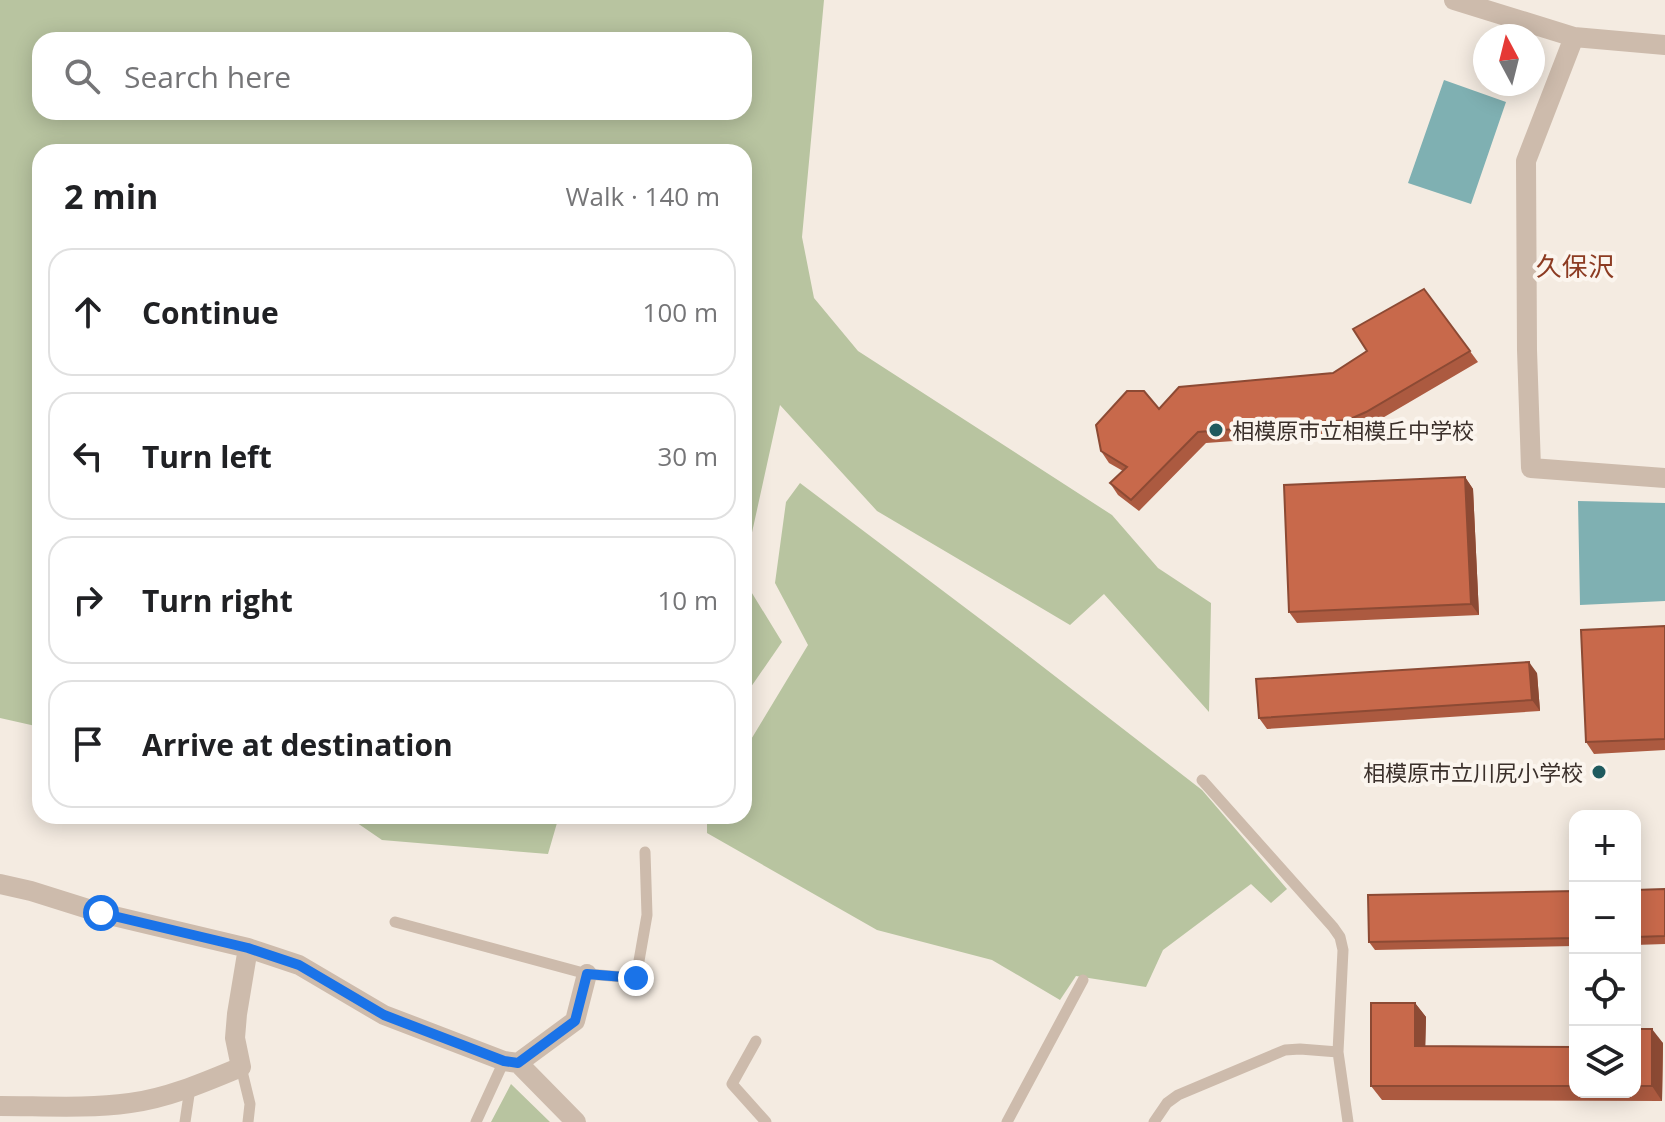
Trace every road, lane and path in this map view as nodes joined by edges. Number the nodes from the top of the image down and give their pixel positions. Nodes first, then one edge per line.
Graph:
1 (1454, 0) edge
2 (1574, 37) junction
3 (1665, 45) edge
4 (1665, 478) edge
5 (1202, 780) dead end
6 (645, 852) dead end
7 (0, 884) edge
8 (395, 922) dead end
9 (248, 948) junction
10 (587, 974) junction
11 (1083, 980) dead end
12 (756, 1041) dead end
13 (1338, 1052) junction
14 (511, 1062) junction
15 (241, 1067) junction
16 (190, 1088) junction
17 (0, 1106) edge
18 (76, 1114) edge
19 (185, 1122) edge
20 (248, 1122) edge
21 (476, 1122) edge
22 (576, 1122) edge
23 (766, 1122) edge
24 (1007, 1122) edge
25 (1154, 1122) edge
26 (1348, 1122) edge

1 - 2 street
2 - 3 street
2 - 4 street
5 - 13 lane
6 - 10 lane
7 - 9 street
8 - 10 lane
9 - 14 street
9 - 15 street
10 - 14 street
11 - 24 lane
12 - 23 lane
13 - 25 lane
13 - 26 lane
14 - 21 lane
14 - 22 street
15 - 16 street
15 - 20 lane
16 - 18 street
16 - 19 lane
17 - 18 street

